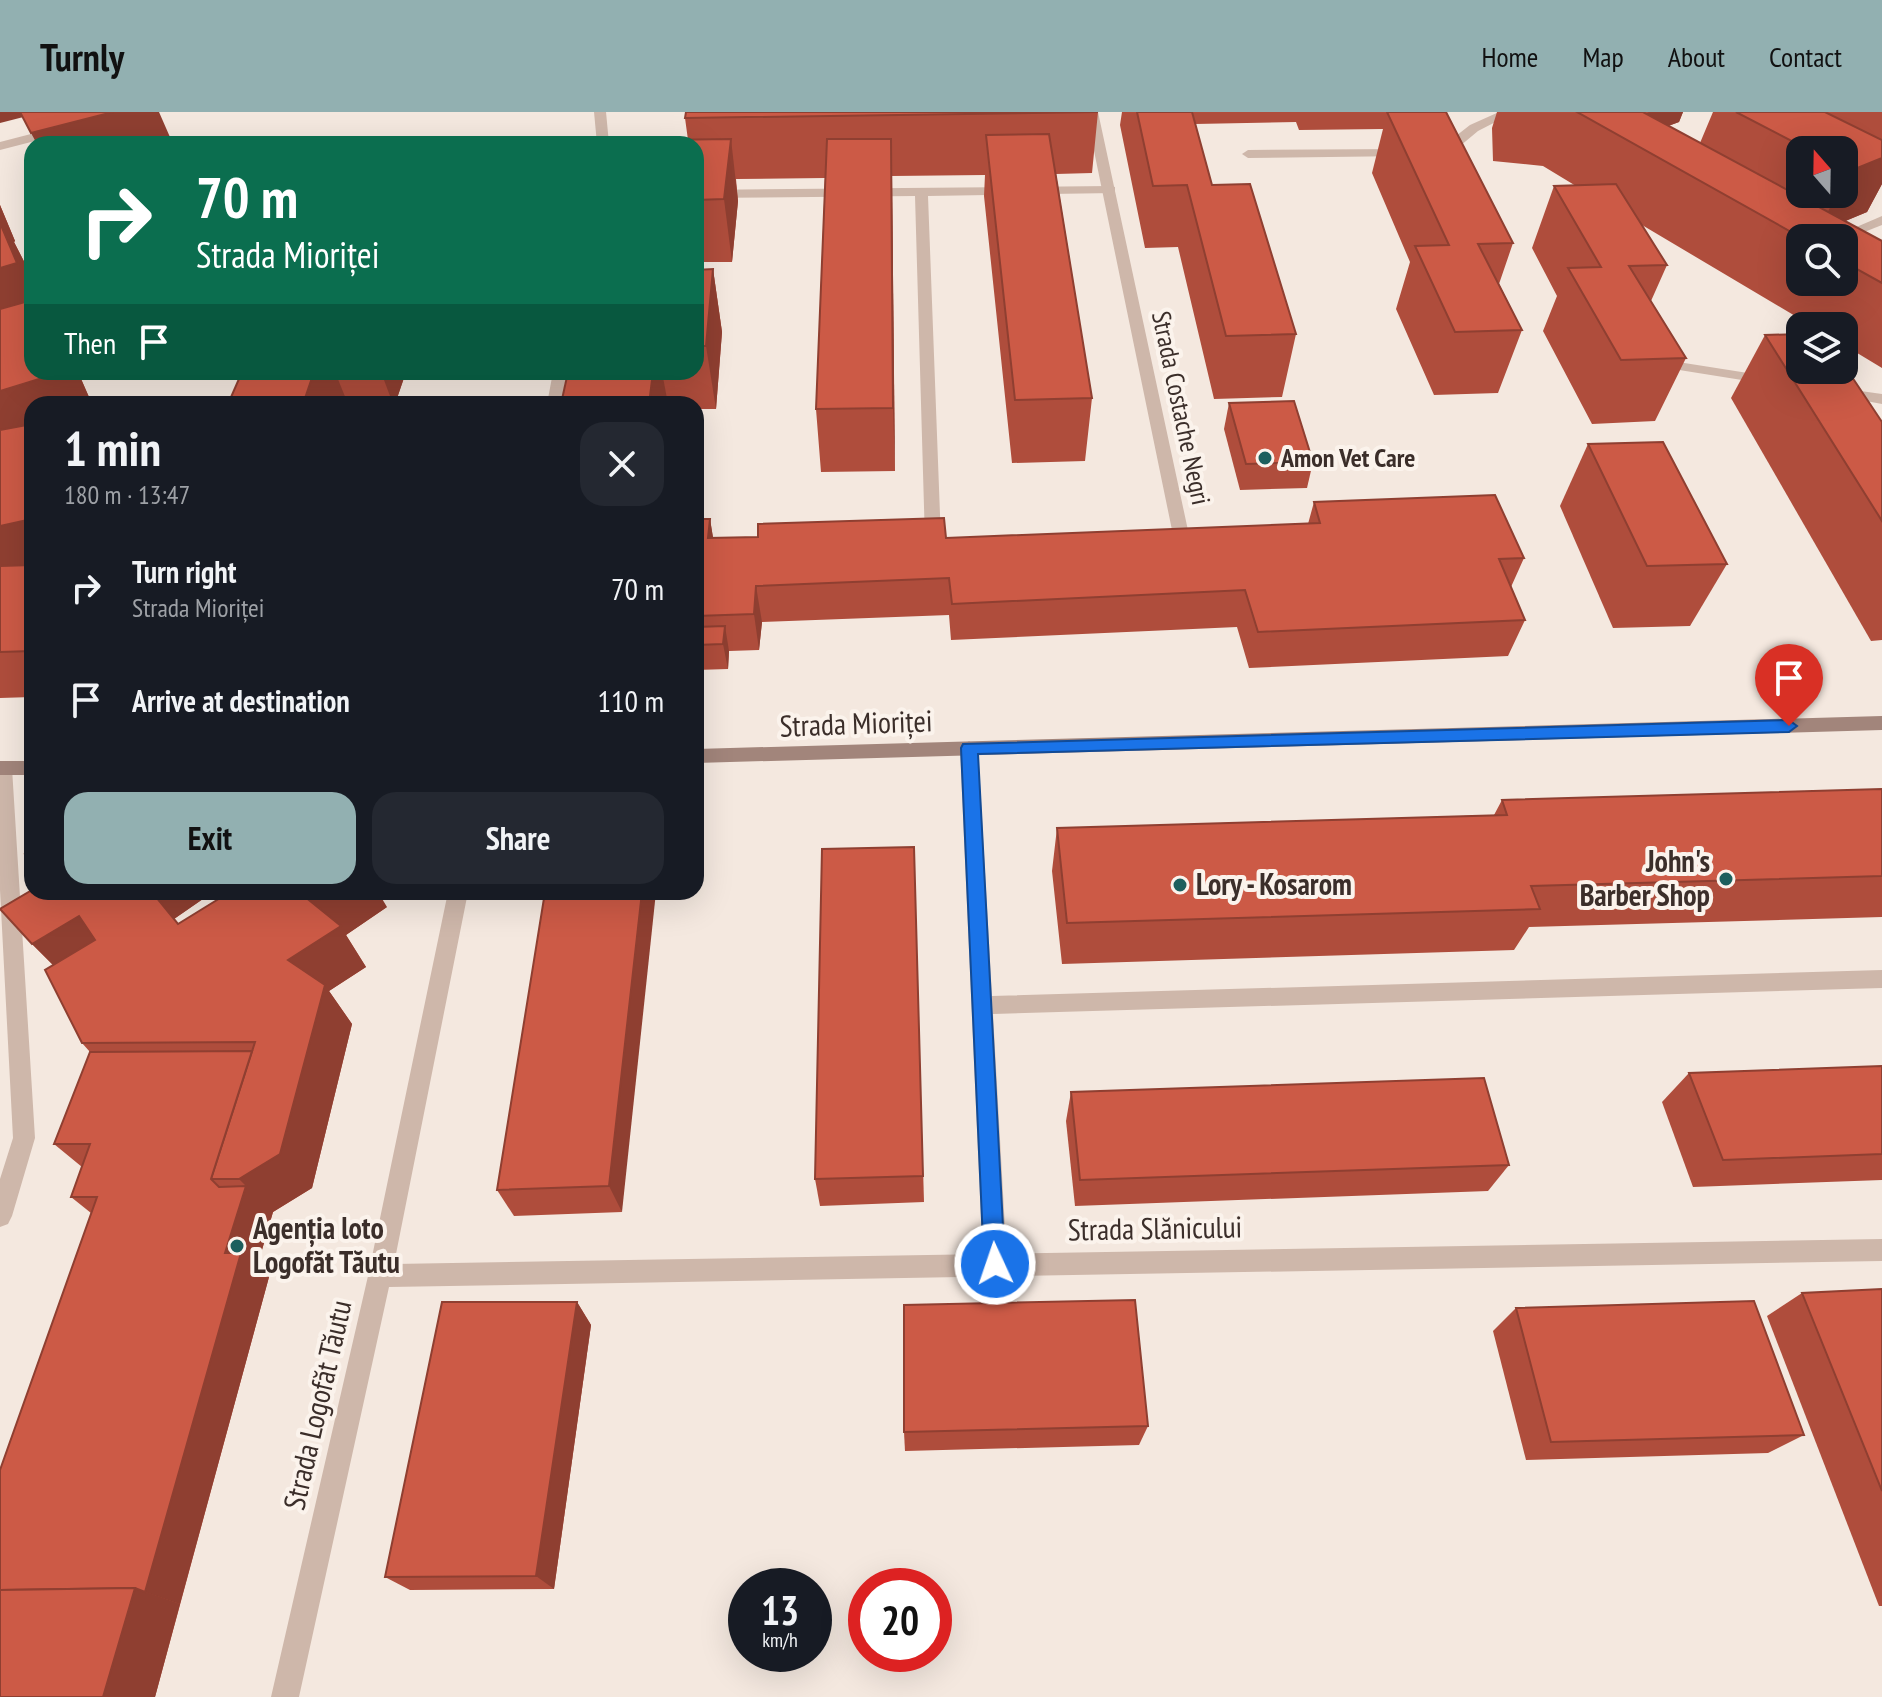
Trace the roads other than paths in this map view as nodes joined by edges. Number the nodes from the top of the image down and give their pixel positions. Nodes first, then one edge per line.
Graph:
1 (600, 112) edge
2 (1092, 112) edge
3 (1509, 112) edge
4 (75, 127) dead end
5 (39, 136) edge
6 (602, 136) edge
7 (24, 140) edge
8 (0, 146) edge
9 (1414, 153) edge
10 (1429, 153) edge
11 (1248, 154) dead end
12 (1110, 190) junction
13 (921, 191) junction
14 (704, 194) edge
15 (1882, 220) edge
16 (1858, 230) edge
17 (1678, 366) dead end
18 (1777, 382) edge
19 (1822, 389) edge
20 (1882, 399) edge
21 (1150, 536) edge
22 (933, 541) edge
23 (1882, 723) edge
24 (969, 748) junction
25 (704, 756) edge
26 (2, 768) edge
27 (24, 768) edge
28 (456, 900) edge
29 (1882, 979) edge
30 (981, 1005) junction
31 (0, 1216) edge
32 (1882, 1250) edge
33 (995, 1264) junction
34 (380, 1276) junction
35 (285, 1697) edge

1 - 6 street
2 - 12 street, Strada Costache Negri
3 - 10 street
4 - 5 street
7 - 8 street
9 - 11 street
12 - 13 street
12 - 21 street, Strada Costache Negri
13 - 14 street
13 - 22 street
15 - 16 street
17 - 18 street
19 - 20 street
23 - 24 main road, Strada Mioriței
24 - 25 main road, Strada Mioriței
24 - 30 street
26 - 27 main road
26 - 31 street
28 - 34 street, Strada Logofăt Tăutu
29 - 30 street
30 - 33 street
32 - 33 street, Strada Slănicului
33 - 34 street, Strada Slănicului
34 - 35 street, Strada Logofăt Tăutu

